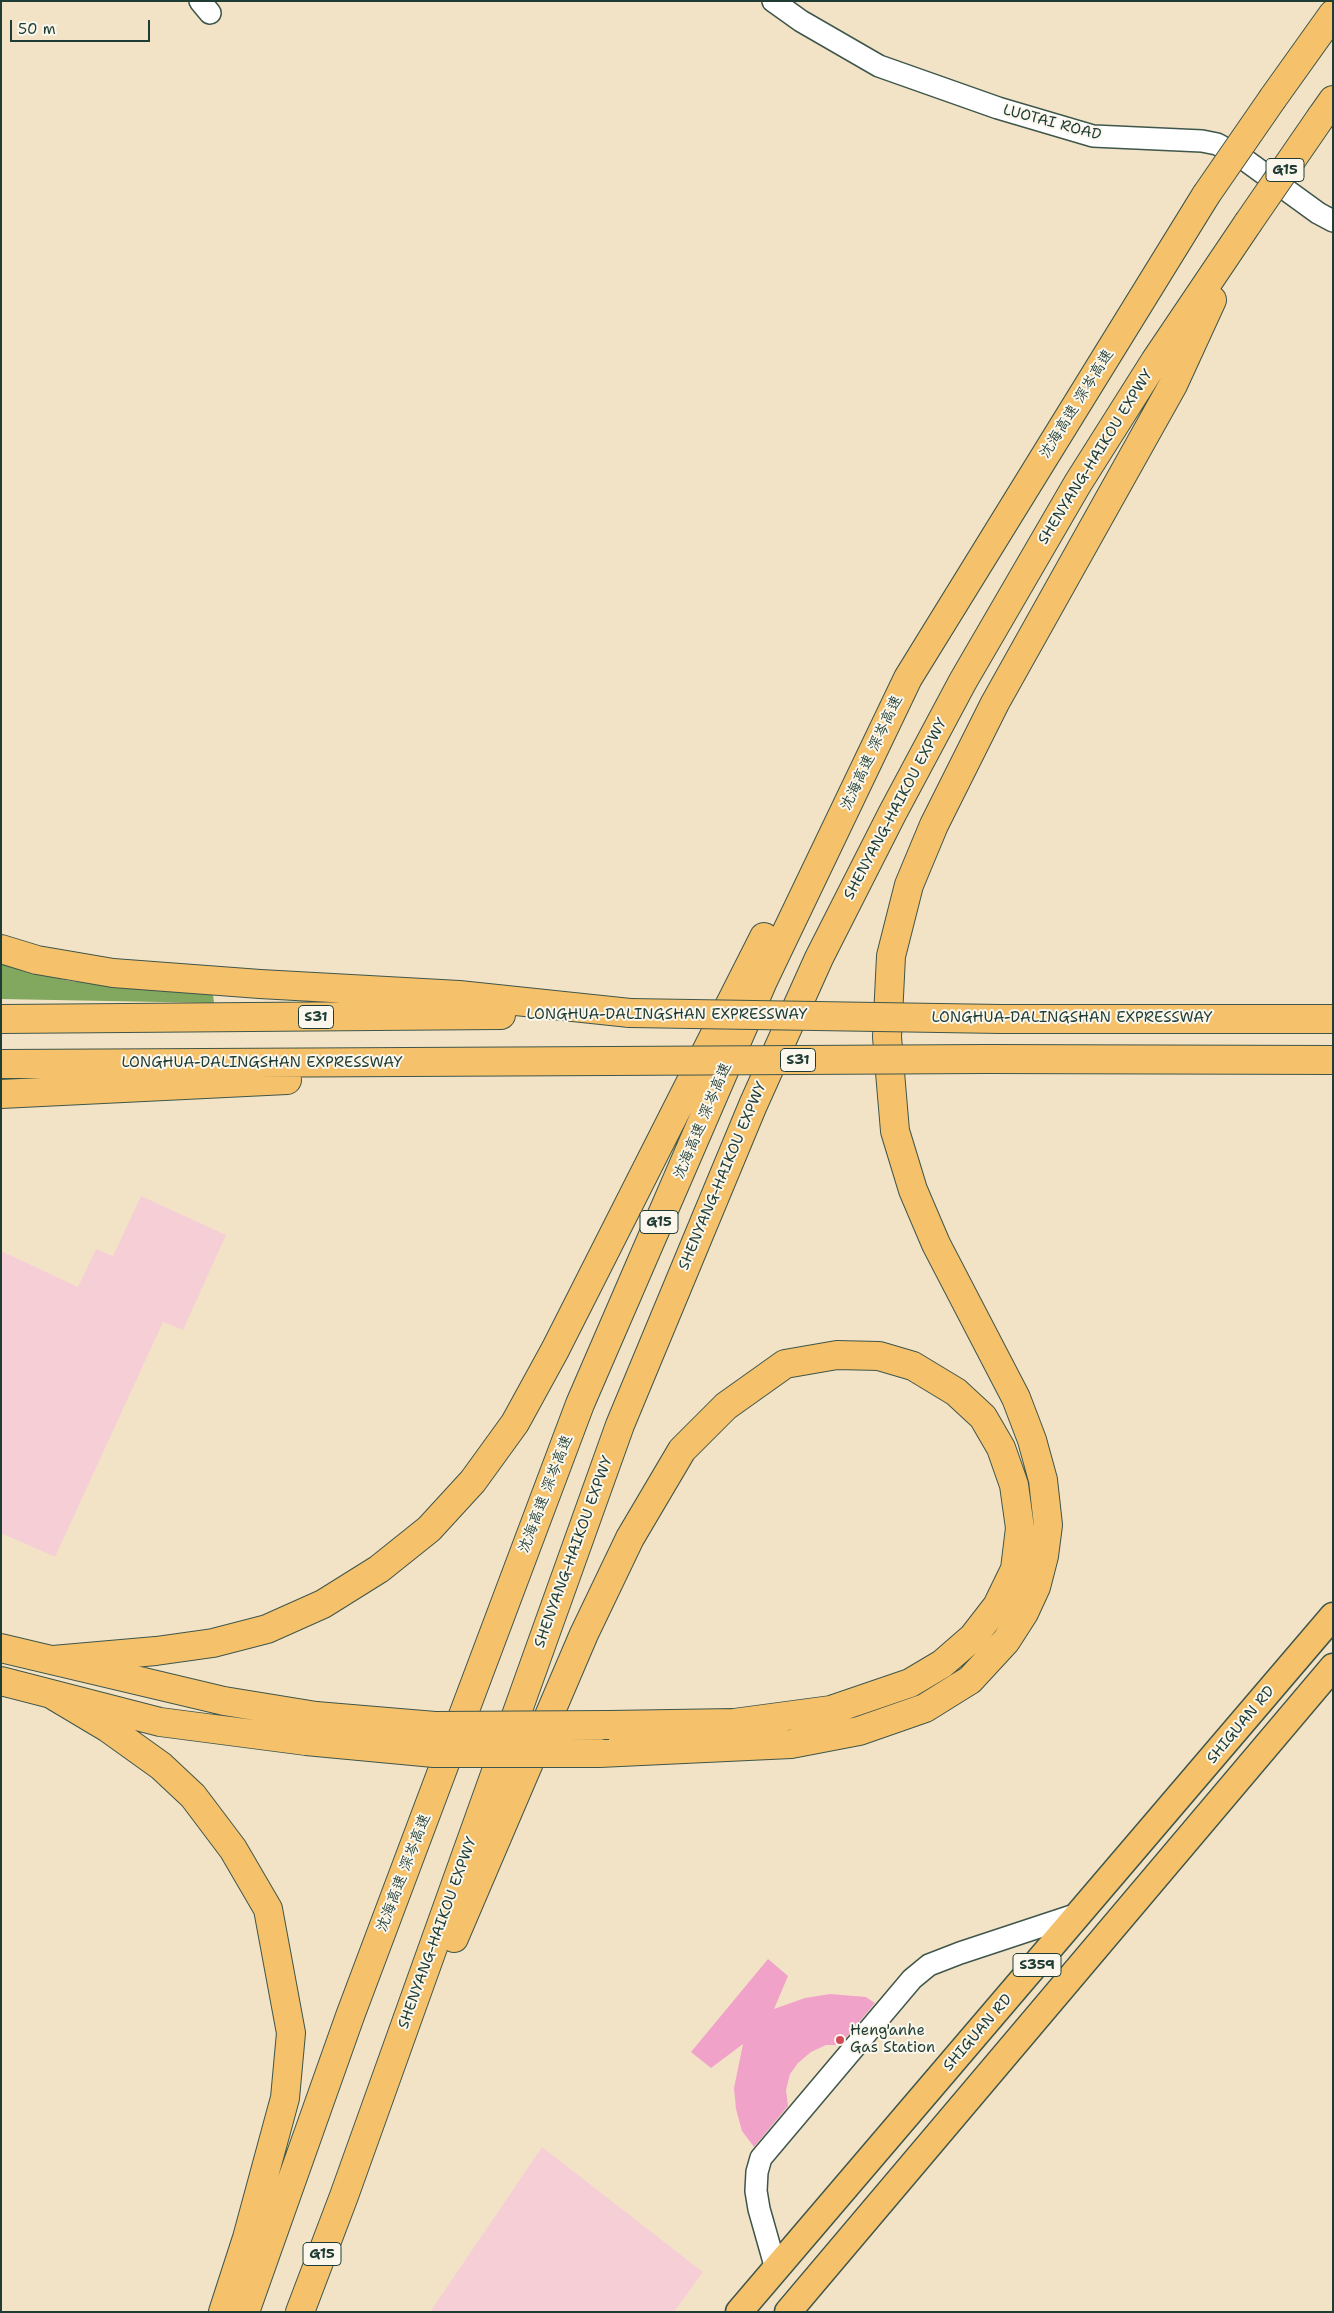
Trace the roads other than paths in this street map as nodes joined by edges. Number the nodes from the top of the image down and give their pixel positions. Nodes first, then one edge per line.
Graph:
1 (774, 1) edge
2 (1333, 14) edge
3 (1327, 109) edge
4 (1333, 221) edge
5 (1248, 223) junction
6 (908, 678) junction
7 (1, 949) edge
8 (630, 1013) junction
9 (1, 1019) edge
10 (1333, 1019) edge
11 (1333, 1060) edge
12 (478, 1063) junction
13 (1, 1064) edge
14 (1, 1094) edge
15 (1333, 1616) edge
16 (2, 1648) edge
17 (53, 1660) junction
18 (1333, 1667) edge
19 (4, 1683) edge
20 (51, 1694) junction
21 (1082, 1912) junction
22 (909, 2114) junction
23 (935, 2136) junction
24 (344, 2196) junction
25 (776, 2269) junction
26 (223, 2312) edge
27 (245, 2312) edge
28 (300, 2312) edge
29 (739, 2312) edge
30 (788, 2312) edge

1 - 4 street, LUOTAI ROAD
2 - 6 highway, 沈海高速 深岑高速 / G15, bridge
3 - 5 highway, G15, bridge
5 - 20 highway, bridge
5 - 24 highway, SHENYANG-HAIKOU EXPWY / G15
6 - 17 highway
6 - 27 highway, 沈海高速 深岑高速 / G15
7 - 8 highway
8 - 9 highway, LONGHUA-DALINGSHAN EXPRESSWAY / S31
8 - 10 highway, LONGHUA-DALINGSHAN EXPRESSWAY / S31, bridge
11 - 12 highway, LONGHUA-DALINGSHAN EXPRESSWAY / S31, bridge
12 - 13 highway, LONGHUA-DALINGSHAN EXPRESSWAY / S31
12 - 14 highway
15 - 21 main road, SHIGUAN RD / S359
16 - 17 highway
17 - 24 highway, bridge
18 - 23 main road, S359
19 - 20 highway
20 - 26 highway
21 - 22 main road, SHIGUAN RD / S359
21 - 25 street
22 - 23 main road
22 - 25 main road, SHIGUAN RD / S359
23 - 30 main road, S359
24 - 28 highway, G15
25 - 29 main road, SHIGUAN RD / S359

